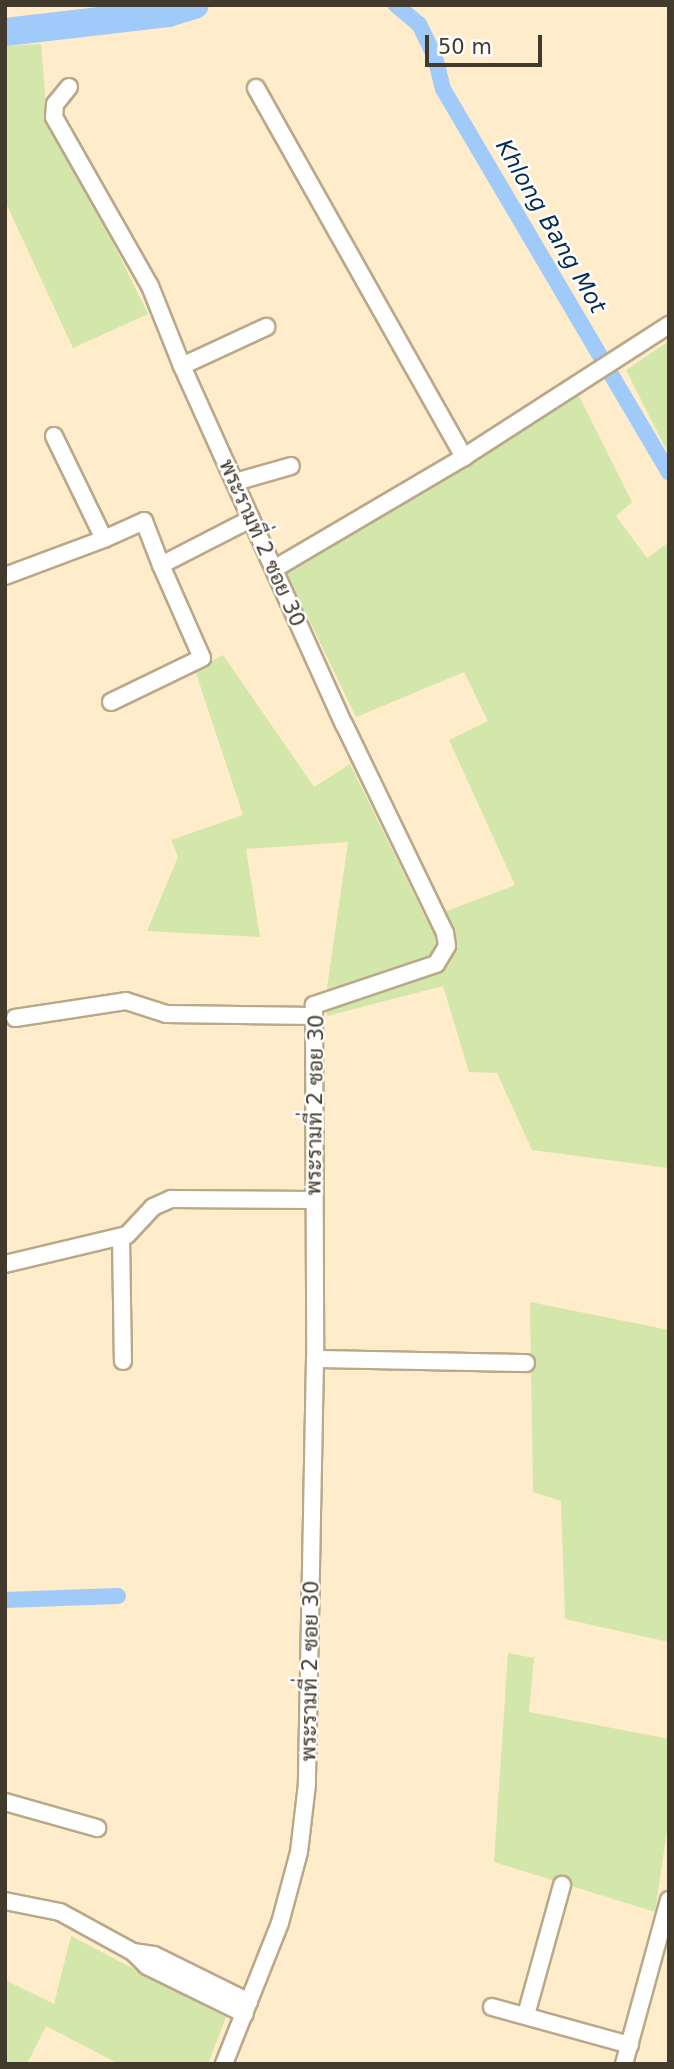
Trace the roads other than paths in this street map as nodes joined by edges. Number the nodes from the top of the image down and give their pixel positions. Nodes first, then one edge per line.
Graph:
1 (69, 86) dead end
2 (256, 88) dead end
3 (669, 325) edge
4 (265, 327) dead end
5 (182, 366) junction
6 (54, 436) dead end
7 (464, 457) junction
8 (291, 466) dead end
9 (235, 482) junction
10 (251, 519) junction
11 (104, 539) junction
12 (161, 565) junction
13 (274, 569) junction
14 (5, 576) edge
15 (111, 702) dead end
16 (314, 1016) junction
17 (15, 1018) dead end
18 (313, 1200) junction
19 (121, 1237) junction
20 (5, 1264) edge
21 (315, 1359) junction
22 (123, 1361) dead end
23 (526, 1363) dead end
24 (5, 1802) edge
25 (97, 1828) dead end
26 (562, 1885) dead end
27 (669, 1900) edge
28 (5, 1901) edge
29 (492, 2007) dead end
30 (247, 2008) junction
31 (526, 2015) junction
32 (629, 2046) junction
33 (224, 2064) edge
34 (624, 2064) edge

1 - 5 street, พระรามที่ 2 ซอย 30
2 - 7 street
3 - 7 street
4 - 5 street
5 - 9 street, พระรามที่ 2 ซอย 30
6 - 11 street
7 - 13 street
8 - 9 street
9 - 10 street, พระรามที่ 2 ซอย 30
10 - 12 street
10 - 13 street, พระรามที่ 2 ซอย 30
11 - 12 street
11 - 14 street
12 - 15 street
13 - 16 street, พระรามที่ 2 ซอย 30
16 - 17 street
16 - 18 street, พระรามที่ 2 ซอย 30
18 - 19 street
18 - 21 street, พระรามที่ 2 ซอย 30
19 - 20 street
19 - 22 street
21 - 23 street
21 - 30 street, พระรามที่ 2 ซอย 30
24 - 25 street
26 - 31 street
27 - 32 street
28 - 30 street
29 - 31 street
30 - 33 street, พระรามที่ 2 ซอย 30
31 - 32 street
32 - 34 street

